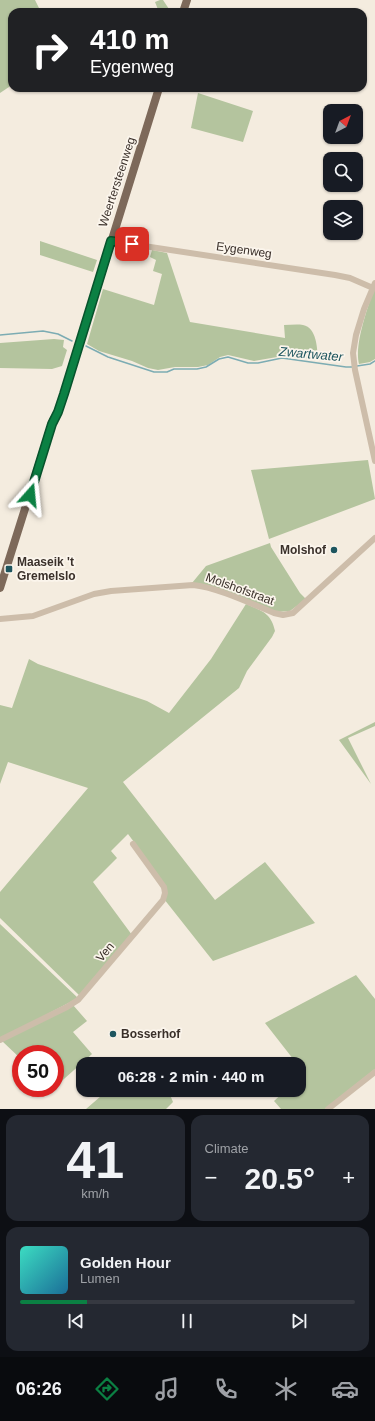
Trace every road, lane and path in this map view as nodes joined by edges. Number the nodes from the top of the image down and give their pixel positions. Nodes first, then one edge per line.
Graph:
1 (158, 92) edge
2 (111, 241) junction
3 (374, 285) edge
4 (375, 461) edge
5 (375, 538) edge
6 (0, 588) edge
7 (0, 619) edge
8 (133, 844) dead end
9 (0, 1040) edge
10 (375, 1072) edge
11 (328, 1109) edge

1 - 2 main road, Weertersteenweg
2 - 3 street, Eygenweg
2 - 6 main road, Weertersteenweg
3 - 4 street
5 - 7 street, Molshofstraat
8 - 9 street, Ven
10 - 11 street

